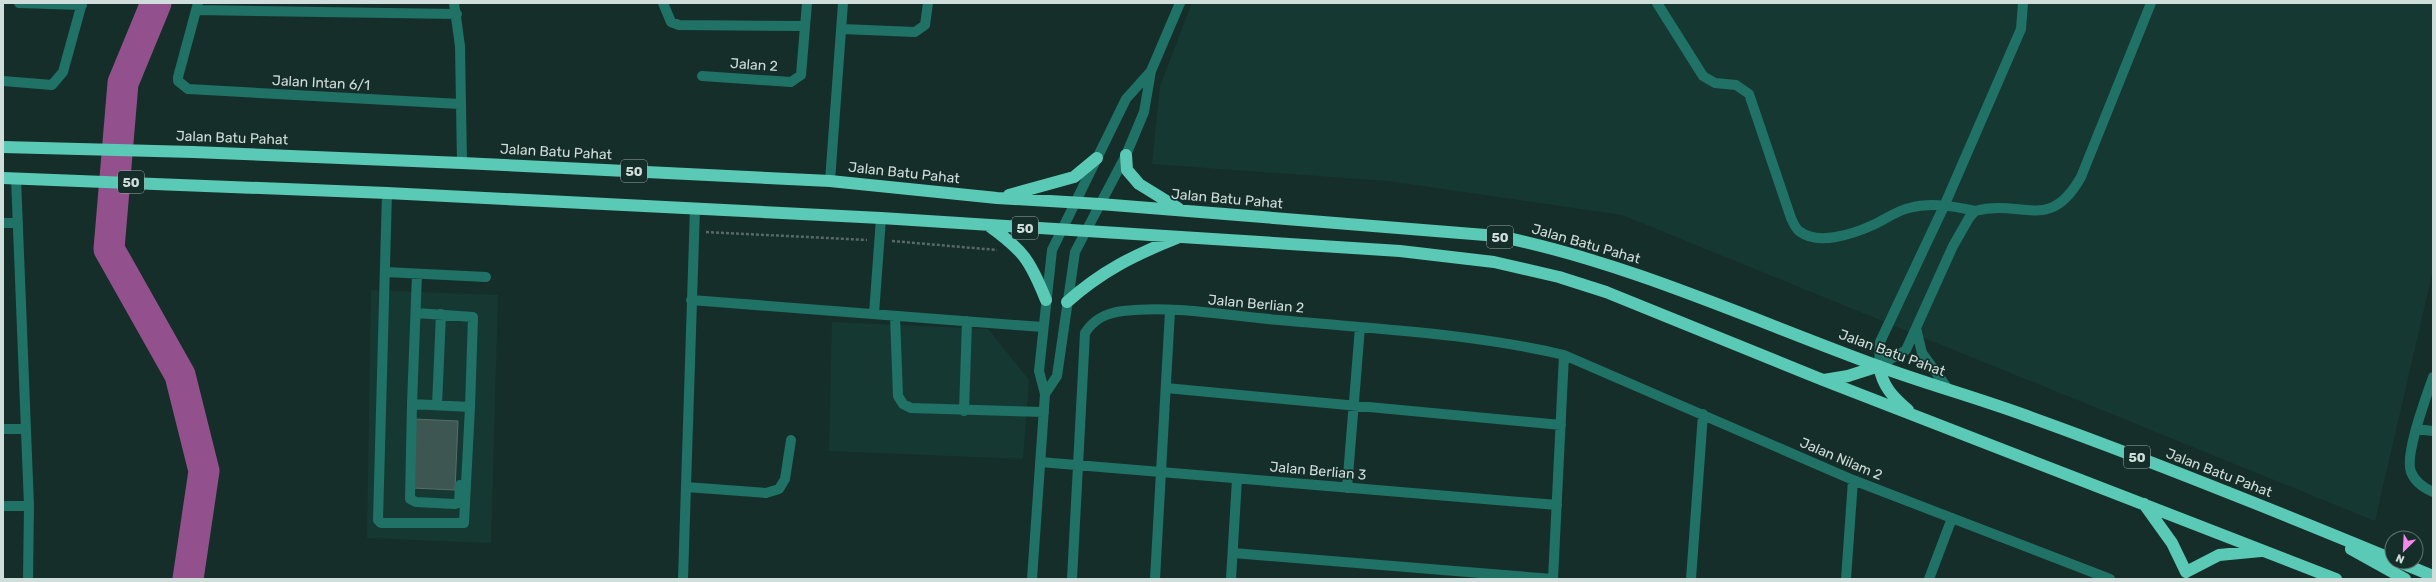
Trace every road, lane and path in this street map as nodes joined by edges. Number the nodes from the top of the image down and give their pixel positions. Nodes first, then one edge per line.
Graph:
1 (19, 3) edge
2 (454, 3) edge
3 (663, 3) edge
4 (807, 3) edge
5 (844, 3) edge
6 (928, 3) edge
7 (1180, 3) edge
8 (1657, 3) edge
9 (2023, 3) edge
10 (2151, 3) edge
11 (82, 4) edge
12 (197, 6) edge
13 (457, 14) junction
14 (805, 26) junction
15 (842, 29) junction
16 (1151, 71) junction
17 (702, 76) dead end
18 (3, 81) edge
19 (460, 104) junction
20 (3, 147) edge
21 (1126, 155) junction
22 (1097, 158) junction
23 (462, 163) junction
24 (3, 178) edge
25 (16, 178) junction
26 (830, 181) junction
27 (387, 193) junction
28 (997, 198) junction
29 (1074, 202) junction
30 (1100, 204) junction
31 (1945, 204) junction
32 (695, 208) junction
33 (1182, 211) junction
34 (1975, 211) junction
35 (882, 218) junction
36 (3, 223) edge
37 (18, 223) junction
38 (988, 225) junction
39 (1062, 230) junction
40 (694, 231) junction
41 (1086, 231) junction
42 (1180, 237) junction
43 (880, 243) junction
44 (1023, 253) junction
45 (385, 272) junction
46 (417, 274) junction
47 (486, 277) dead end
48 (692, 300) junction
49 (1046, 300) junction
50 (1067, 302) junction
51 (1170, 311) junction
52 (416, 313) junction
53 (441, 314) junction
54 (874, 314) junction
55 (895, 316) junction
56 (967, 321) junction
57 (1042, 327) junction
58 (1360, 327) junction
59 (1916, 328) junction
60 (1564, 355) junction
61 (1878, 366) junction
62 (2433, 377) edge
63 (1823, 380) junction
64 (1166, 388) junction
65 (1948, 389) junction
66 (1045, 394) junction
67 (412, 404) junction
68 (438, 405) junction
69 (1354, 406) junction
70 (470, 407) junction
71 (964, 411) junction
72 (1044, 412) junction
73 (1703, 414) junction
74 (1915, 416) junction
75 (1561, 425) junction
76 (3, 429) edge
77 (26, 429) junction
78 (2416, 429) junction
79 (2433, 431) edge
80 (791, 440) dead end
81 (1040, 462) junction
82 (1077, 466) junction
83 (1161, 472) junction
84 (1237, 479) junction
85 (1853, 480) junction
86 (686, 488) junction
87 (1347, 488) junction
88 (2433, 492) edge
89 (2144, 504) junction
90 (1557, 505) junction
91 (3, 506) edge
92 (29, 506) junction
93 (1952, 518) junction
94 (2297, 520) junction
95 (2263, 551) junction
96 (1233, 553) junction
97 (2384, 556) edge
98 (2418, 570) edge
99 (2185, 575) edge
100 (2433, 576) edge
101 (28, 579) edge
102 (683, 579) edge
103 (1032, 579) edge
104 (1072, 579) edge
105 (1154, 579) edge
106 (1231, 579) edge
107 (1553, 579) edge
108 (1691, 579) edge
109 (1846, 579) edge
110 (1929, 579) edge
111 (2110, 579) edge
112 (2336, 579) edge
113 (2405, 579) edge

1 - 11 street
2 - 13 street
3 - 14 street
4 - 14 street
5 - 15 street
6 - 15 street
7 - 16 street
8 - 31 street
9 - 31 street
10 - 34 street
11 - 18 street
12 - 13 street
12 - 19 street, Jalan Intan 6/1
13 - 19 street
14 - 17 street, Jalan 2
15 - 26 street
16 - 21 street
16 - 22 street
19 - 23 street
20 - 23 highway, Jalan Batu Pahat / 50
21 - 30 street
21 - 33 highway
22 - 28 highway
22 - 29 street
23 - 26 highway, Jalan Batu Pahat / 50
24 - 25 highway, 50
25 - 27 highway, 50
25 - 37 street
26 - 28 highway, Jalan Batu Pahat / 50
27 - 32 highway, 50
27 - 45 street
28 - 29 highway, Jalan Batu Pahat / 50
29 - 30 highway, Jalan Batu Pahat / 50
29 - 39 street
30 - 33 highway, Jalan Batu Pahat / 50
30 - 41 street
31 - 34 street
31 - 61 street
32 - 35 highway, 50
32 - 40 street
33 - 61 highway, Jalan Batu Pahat / 50
34 - 59 street
35 - 38 highway, 50
35 - 43 street
36 - 37 street
37 - 77 street
38 - 39 highway, 50
38 - 44 highway
39 - 41 highway, 50
39 - 49 street
40 - 43 path
40 - 48 street
41 - 42 highway, 50
41 - 50 street
42 - 50 highway
42 - 63 highway, 50
43 - 44 path
43 - 54 street
44 - 49 highway
45 - 46 street
45 - 70 street
46 - 47 street
46 - 52 street
48 - 54 street
48 - 86 street
49 - 57 street
50 - 66 street
51 - 58 street, Jalan Berlian 2
51 - 64 street
51 - 82 street, Jalan Berlian 2
52 - 53 street
52 - 67 street
53 - 68 street
53 - 70 street
54 - 55 street
55 - 56 street
55 - 71 street
56 - 57 street
56 - 71 street
57 - 66 street
58 - 60 street, Jalan Berlian 2
58 - 69 street
59 - 61 street
59 - 65 street
60 - 73 street, Jalan Nilam 2
60 - 75 street
61 - 63 highway
61 - 65 highway, Jalan Batu Pahat / 50
61 - 74 highway
62 - 78 street
63 - 74 highway, 50
64 - 69 street
64 - 83 street
65 - 94 highway, Jalan Batu Pahat / 50
66 - 72 street
67 - 68 street
67 - 70 street
68 - 70 street
69 - 75 street
69 - 87 street
71 - 72 street
72 - 81 street
73 - 85 street, Jalan Nilam 2
73 - 108 street
74 - 89 highway, 50
75 - 90 street
76 - 77 street
77 - 92 street
78 - 79 street
78 - 88 street
80 - 86 street
81 - 82 street, Jalan Berlian 3
81 - 103 street
82 - 83 street, Jalan Berlian 3
82 - 104 street, Jalan Berlian 2
83 - 84 street, Jalan Berlian 3
83 - 105 street
84 - 87 street, Jalan Berlian 3
84 - 96 street
85 - 93 street, Jalan Nilam 2
85 - 109 street
86 - 102 street
87 - 90 street, Jalan Berlian 3
89 - 95 highway, 50
89 - 99 highway
90 - 107 street
91 - 92 street
92 - 101 street
93 - 110 street
93 - 111 street, Jalan Nilam 2
94 - 97 highway, Jalan Batu Pahat / 50
94 - 113 highway
95 - 99 highway
95 - 112 highway, 50
96 - 106 street
96 - 107 street
98 - 100 highway

